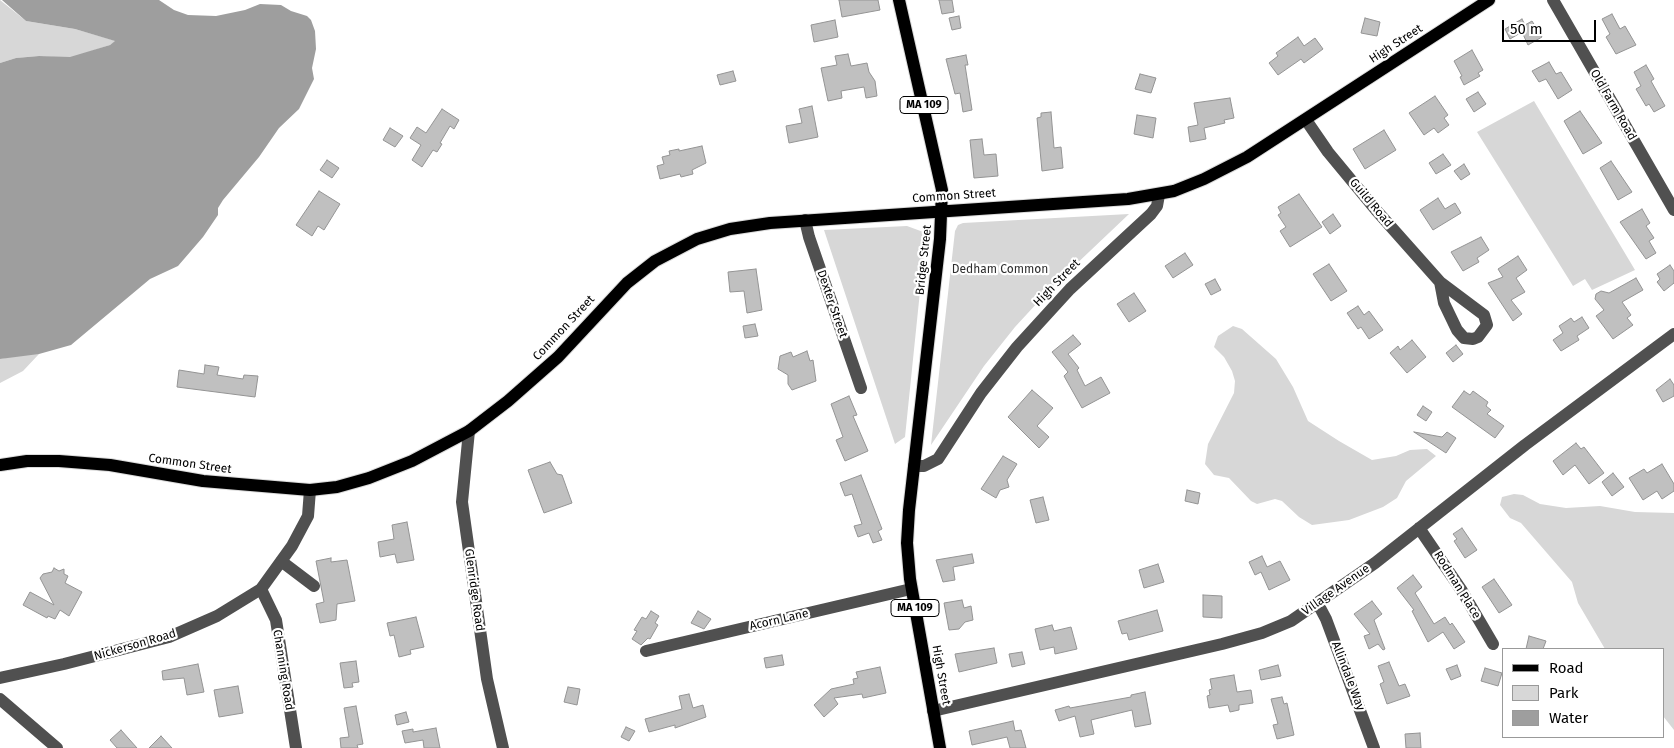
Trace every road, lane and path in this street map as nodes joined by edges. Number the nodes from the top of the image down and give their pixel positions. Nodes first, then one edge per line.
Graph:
1 (899, 0) edge
2 (1489, 0) edge
3 (1553, 0) edge
4 (1306, 120) junction
5 (1159, 195) junction
6 (1674, 210) edge
7 (942, 211) junction
8 (805, 220) junction
9 (1440, 282) dead end
10 (1674, 334) edge
11 (861, 388) dead end
12 (469, 431) junction
13 (0, 465) edge
14 (914, 466) junction
15 (310, 490) junction
16 (1419, 528) junction
17 (281, 561) junction
18 (314, 586) dead end
19 (261, 589) junction
20 (912, 589) junction
21 (1318, 604) junction
22 (1493, 644) dead end
23 (646, 651) dead end
24 (0, 678) edge
25 (0, 699) edge
26 (933, 711) junction
27 (57, 748) edge
28 (296, 748) edge
29 (503, 748) edge
30 (940, 748) edge
31 (1374, 748) edge

1 - 7 main road, Bridge Street / MA 109
2 - 4 main road, High Street
3 - 6 street, Old Farm Road
4 - 5 main road, High Street
4 - 9 street, Guild Road
5 - 7 main road, Common Street
5 - 14 street, High Street
7 - 8 main road, Common Street
7 - 14 main road, Bridge Street / MA 109
8 - 11 street, Dexter Street
8 - 12 main road, Common Street
10 - 16 street, Village Avenue
12 - 15 main road, Common Street
12 - 29 street, Glenridge Road
13 - 15 main road, Common Street
14 - 20 main road, High Street / MA 109
15 - 17 street
16 - 21 street, Village Avenue
16 - 22 street, Rodman Place
17 - 18 street
17 - 19 street
19 - 24 street, Nickerson Road
19 - 28 street, Channing Road
20 - 23 street, Acorn Lane
20 - 26 main road, High Street / MA 109
21 - 26 street, Village Avenue
21 - 31 street, Allindale Way
25 - 27 street
26 - 30 main road, High Street / MA 109

